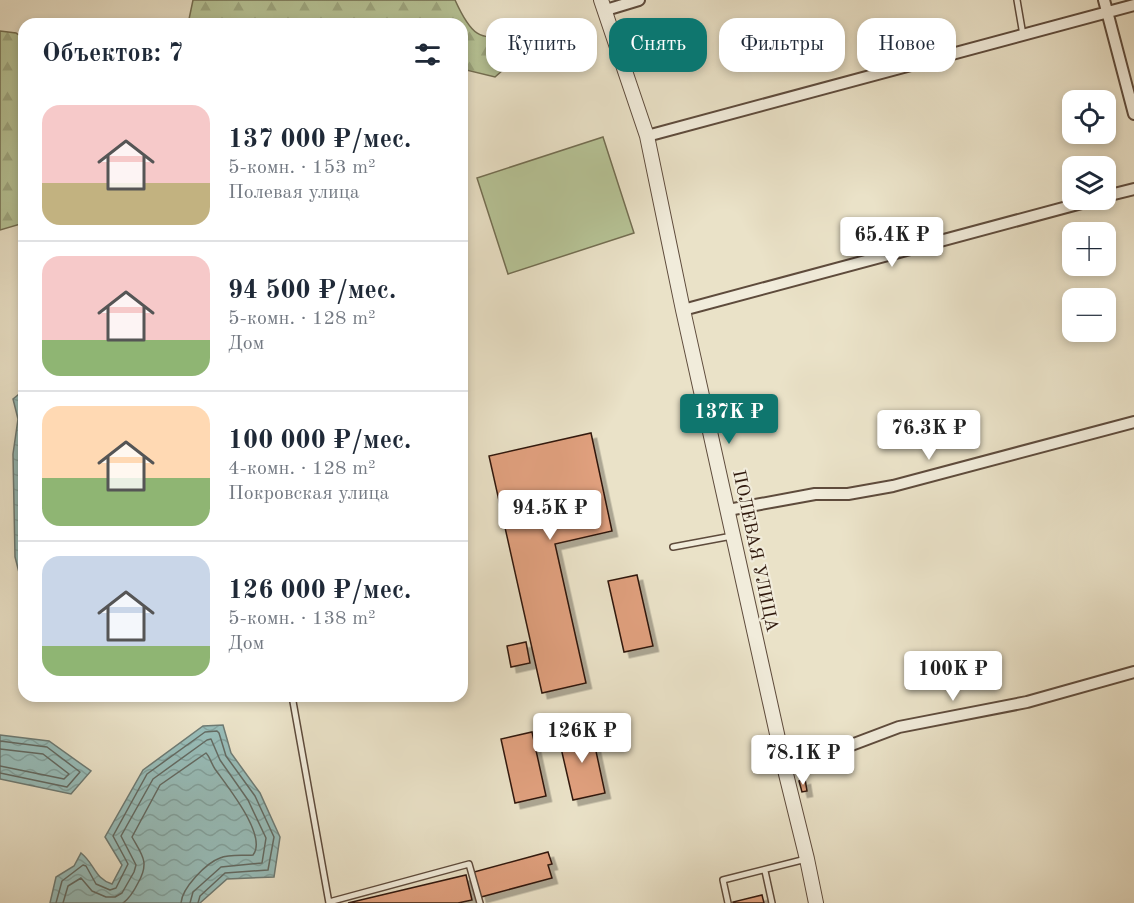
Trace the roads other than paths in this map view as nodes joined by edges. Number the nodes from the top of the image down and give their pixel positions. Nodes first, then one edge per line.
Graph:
1 (639, 0) edge
2 (1017, 0) edge
3 (1104, 0) edge
4 (603, 5) edge
5 (1134, 5) edge
6 (1106, 13) junction
7 (1023, 35) junction
8 (1134, 114) edge
9 (647, 136) junction
10 (1134, 189) edge
11 (1116, 194) edge
12 (1062, 208) edge
13 (683, 310) junction
14 (1134, 422) edge
15 (728, 510) junction
16 (734, 536) junction
17 (673, 547) dead end
18 (1134, 672) edge
19 (293, 702) edge
20 (785, 771) junction
21 (807, 859) junction
22 (765, 871) junction
23 (329, 902) edge
24 (480, 903) edge
25 (728, 903) edge
26 (772, 903) edge
27 (816, 903) edge

1 - 4 street
2 - 7 lane
3 - 6 street
4 - 9 street, ПОЛЕВАЯ УЛИЦА
5 - 6 street
6 - 7 street
6 - 8 street
7 - 9 street
9 - 13 street, ПОЛЕВАЯ УЛИЦА
10 - 11 street
12 - 13 street
13 - 15 street, ПОЛЕВАЯ УЛИЦА
14 - 15 street
15 - 16 street, ПОЛЕВАЯ УЛИЦА
16 - 17 lane
16 - 20 street, ПОЛЕВАЯ УЛИЦА
18 - 20 street
19 - 23 lane
20 - 21 street, ПОЛЕВАЯ УЛИЦА
21 - 22 lane
21 - 27 street, ПОЛЕВАЯ УЛИЦА
22 - 25 lane
22 - 26 lane
23 - 24 lane

